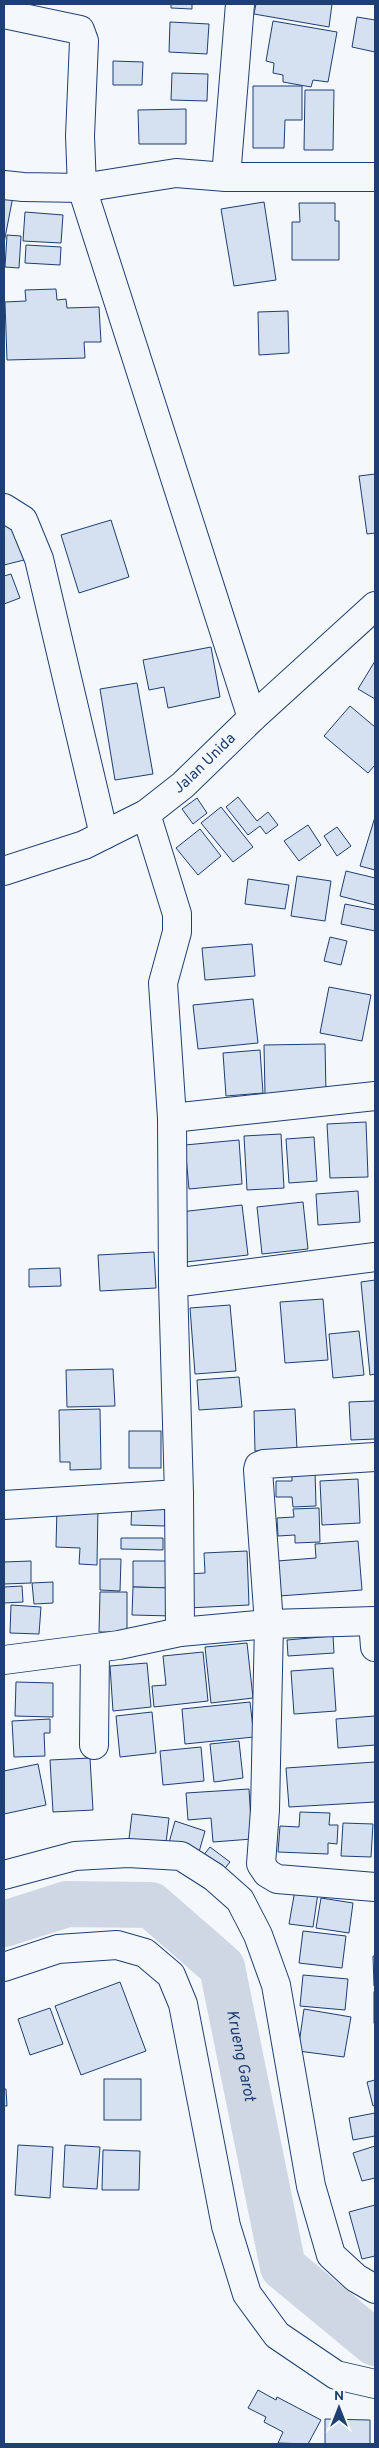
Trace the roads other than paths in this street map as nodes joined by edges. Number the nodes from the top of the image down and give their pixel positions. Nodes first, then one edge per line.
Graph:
1 (240, 4) edge
2 (4, 14) edge
3 (226, 177) junction
4 (375, 177) edge
5 (4, 185) edge
6 (82, 188) junction
7 (4, 508) edge
8 (375, 606) edge
9 (252, 718) junction
10 (146, 814) junction
11 (104, 835) junction
12 (4, 871) edge
13 (375, 1096) edge
14 (172, 1118) junction
15 (375, 1257) edge
16 (172, 1283) junction
17 (375, 1457) edge
18 (180, 1494) junction
19 (4, 1505) edge
20 (269, 1624) junction
21 (375, 1630) edge
22 (180, 1632) junction
23 (95, 1649) junction
24 (6, 1667) edge
25 (94, 1745) dead end
26 (267, 1873) junction
27 (4, 1875) edge
28 (375, 1887) edge
29 (240, 1900) junction
30 (4, 1967) edge
31 (375, 2289) edge
32 (375, 2384) edge

1 - 3 street
2 - 6 street
3 - 4 street
3 - 6 street
5 - 6 street
6 - 9 street
7 - 11 street
8 - 9 street, Jalan Unida
9 - 10 street, Jalan Unida
10 - 11 street, Jalan Unida
10 - 14 street
11 - 12 street, Jalan Unida
13 - 14 street
14 - 16 street
15 - 16 street
16 - 18 street
17 - 20 street
18 - 19 street
18 - 22 street
20 - 21 street
20 - 22 street
20 - 26 street
22 - 23 street
23 - 24 street
23 - 25 street
26 - 28 street
26 - 29 street
27 - 29 street
29 - 31 street
30 - 32 street

